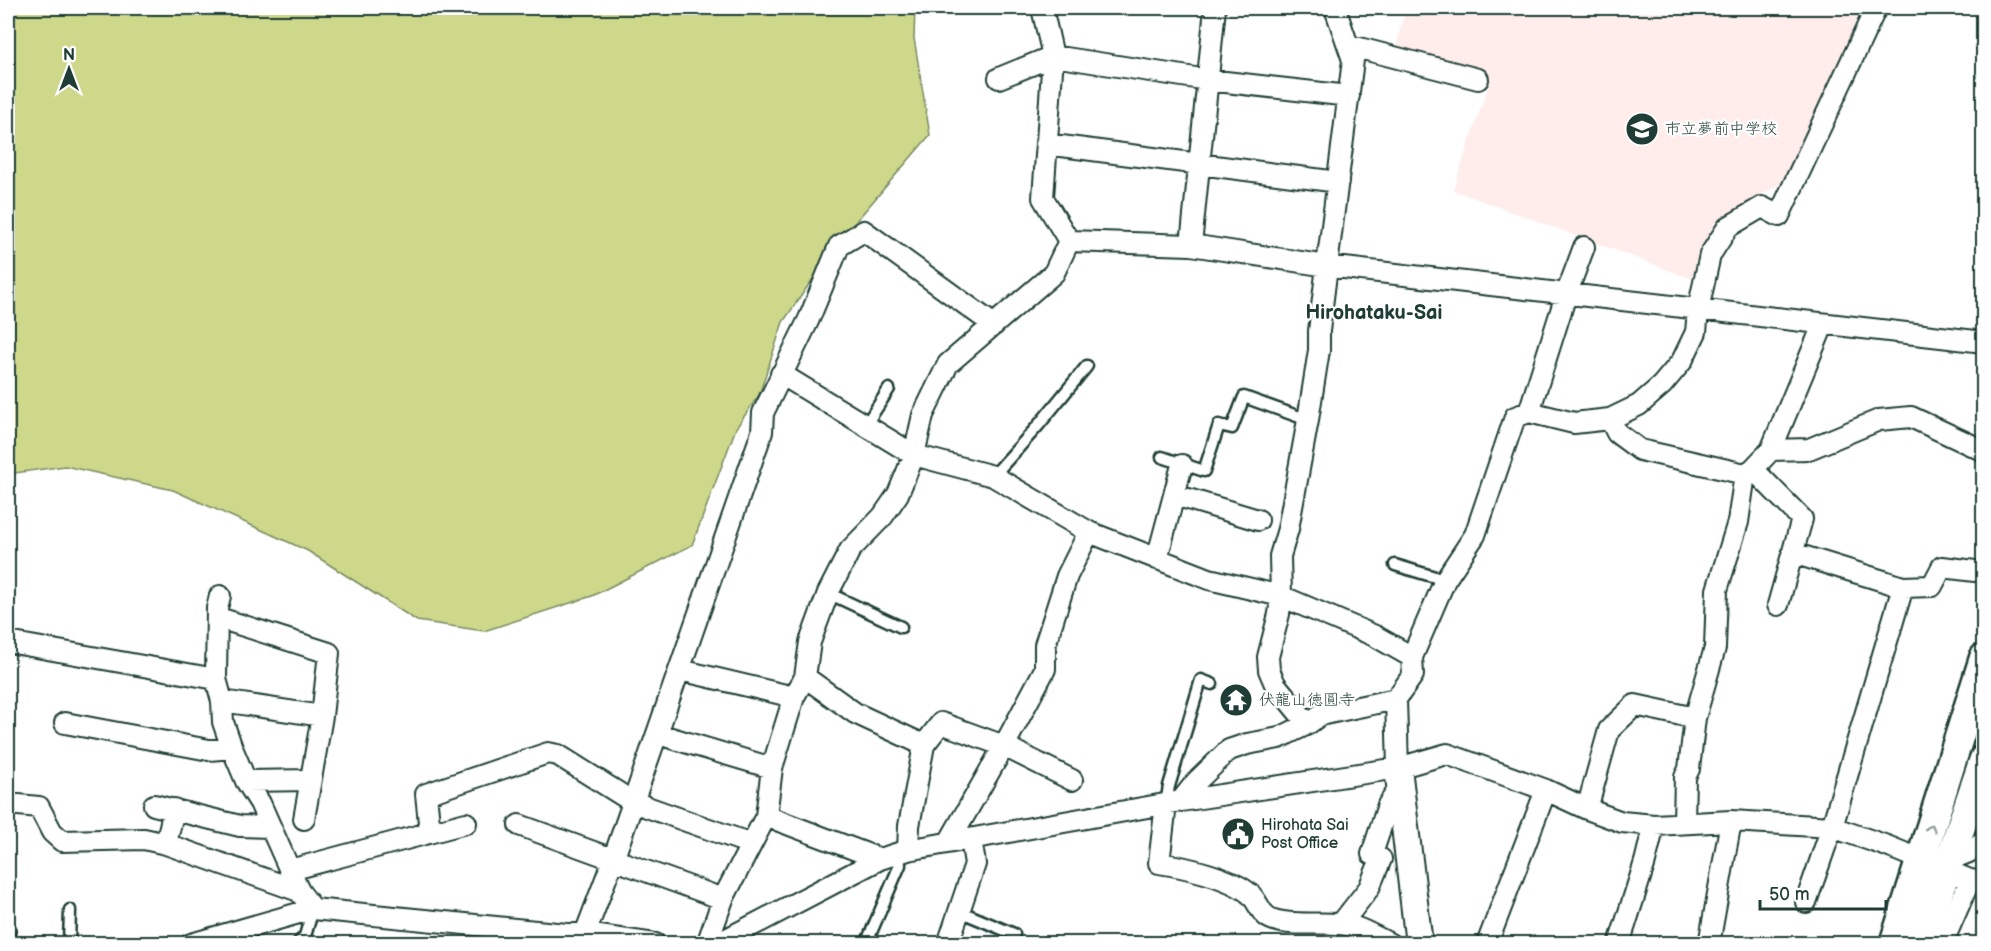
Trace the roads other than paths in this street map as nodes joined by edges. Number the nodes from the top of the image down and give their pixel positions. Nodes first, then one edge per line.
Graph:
1 (1042, 8) edge
2 (1215, 8) edge
3 (1335, 8) edge
4 (1876, 8) edge
5 (1348, 45) junction
6 (1053, 56) junction
7 (999, 78) dead end
8 (1478, 79) dead end
9 (1208, 80) junction
10 (1349, 96) junction
11 (1046, 144) junction
12 (1199, 164) junction
13 (1338, 182) junction
14 (1069, 241) junction
15 (1191, 244) junction
16 (1584, 247) dead end
17 (1327, 266) junction
18 (1566, 295) junction
19 (1698, 310) junction
20 (993, 325) junction
21 (1823, 325) junction
22 (1983, 342) edge
23 (1087, 366) dead end
24 (781, 374) junction
25 (889, 389) dead end
26 (1529, 412) junction
27 (1611, 418) junction
28 (1308, 420) junction
29 (865, 426) junction
30 (1771, 450) junction
31 (1983, 451) edge
32 (914, 455) junction
33 (1162, 458) dead end
34 (1182, 465) junction
35 (1749, 471) junction
36 (993, 476) junction
37 (1175, 495) junction
38 (1258, 520) dead end
39 (1089, 532) junction
40 (1792, 553) junction
41 (1157, 559) junction
42 (1395, 565) dead end
43 (1975, 571) dead end
44 (1445, 580) junction
45 (1903, 587) junction
46 (828, 593) junction
47 (220, 596) dead end
48 (1281, 596) junction
49 (1778, 605) dead end
50 (219, 618) junction
51 (901, 627) dead end
52 (8, 642) edge
53 (1412, 657) junction
54 (1983, 658) edge
55 (680, 670) junction
56 (806, 677) junction
57 (216, 679) junction
58 (1212, 684) dead end
59 (794, 697) junction
60 (1396, 699) junction
61 (222, 701) junction
62 (322, 716) junction
63 (1695, 718) junction
64 (65, 723) dead end
65 (1308, 724) junction
66 (658, 734) junction
67 (924, 745) junction
68 (1004, 747) junction
69 (232, 748) junction
70 (1983, 759) edge
71 (772, 768) junction
72 (1398, 779) junction
73 (310, 780) junction
74 (1072, 780) dead end
75 (246, 781) junction
76 (1545, 790) junction
77 (633, 802) junction
78 (1174, 803) junction
79 (8, 804) edge
80 (154, 805) dead end
81 (174, 809) junction
82 (1587, 809) junction
83 (766, 816) junction
84 (304, 819) dead end
85 (1731, 820) junction
86 (1683, 822) junction
87 (466, 823) dead end
88 (519, 825) dead end
89 (1654, 825) junction
90 (269, 827) junction
91 (1832, 828) junction
92 (430, 832) junction
93 (971, 839) junction
94 (949, 842) junction
95 (1983, 842) edge
96 (166, 844) junction
97 (751, 844) junction
98 (904, 852) junction
99 (880, 859) junction
100 (613, 860) junction
101 (1928, 862) junction
102 (290, 870) junction
103 (1977, 881) edge
104 (299, 891) junction
105 (723, 899) junction
106 (1806, 902) dead end
107 (313, 909) junction
108 (70, 910) dead end
109 (959, 911) junction
110 (1341, 924) junction
111 (1014, 934) dead end
112 (572, 937) edge
113 (69, 944) edge
114 (191, 944) edge
115 (297, 944) edge
116 (655, 944) edge
117 (707, 944) edge
118 (717, 944) edge
119 (866, 944) edge
120 (948, 944) edge
121 (1390, 944) edge
122 (1419, 944) edge
123 (1487, 944) edge
124 (1620, 944) edge
125 (1709, 944) edge
126 (1894, 944) edge
127 (1921, 944) edge
128 (1942, 944) edge

1 - 6 street
2 - 9 street
3 - 5 street
4 - 19 street
5 - 8 street
5 - 10 street
6 - 7 street
6 - 9 street
6 - 11 street
9 - 10 street
9 - 12 street
10 - 13 street
11 - 12 street
11 - 14 street
12 - 13 street
12 - 15 street
13 - 17 street
14 - 15 street
14 - 20 street
15 - 17 street
16 - 18 street
17 - 18 street
17 - 28 street
18 - 19 street
18 - 26 street
19 - 21 street
19 - 27 street
20 - 24 street
20 - 32 street
21 - 22 street
21 - 30 street
23 - 36 lane
24 - 29 street
24 - 55 street
25 - 29 lane
26 - 27 street
26 - 44 street
27 - 35 street
28 - 34 lane
28 - 48 street
29 - 32 street
30 - 31 street
30 - 35 street
32 - 36 street
32 - 46 street
33 - 34 lane
34 - 37 street
35 - 40 street
35 - 63 street
36 - 39 street
37 - 38 street
37 - 41 street
39 - 41 street
39 - 68 street
40 - 45 street
40 - 49 street
41 - 48 street
42 - 44 lane
43 - 45 street
44 - 53 street
45 - 91 street
46 - 51 lane
46 - 56 street
47 - 50 street
48 - 53 street
48 - 65 street
50 - 57 street
50 - 62 street
52 - 57 street
53 - 60 street
101 -> 54 main road
55 - 59 street
55 - 66 street
56 - 59 street
56 - 67 street
57 - 61 street
58 - 78 lane
59 - 71 street
60 - 65 street
60 - 72 street
61 - 62 street
61 - 69 street
62 - 73 street
63 - 82 street
63 - 86 street
64 - 69 street
65 - 78 street
66 - 71 street
66 - 77 street
67 - 68 street
67 - 98 street
68 - 74 street
68 - 94 street
69 - 75 street
70 - 127 main road
71 - 83 street
72 - 76 street
72 - 78 street
72 - 110 street
72 - 122 street
73 - 75 street
73 - 84 street
75 - 90 street
76 - 82 street
76 - 123 street
77 - 92 street
77 - 97 street
77 - 100 street
78 - 93 street
78 - 110 street
79 - 96 street
80 - 81 street
81 - 90 street
81 - 96 street
82 - 89 street
83 - 97 street
83 - 99 street
85 - 86 street
85 - 91 street
85 - 125 street
86 - 89 street
87 - 92 street
88 - 100 street
89 - 124 street
90 - 102 street
91 - 101 street
91 - 106 street
92 - 102 street
93 - 94 street
93 - 109 street
94 - 98 street
95 - 101 street
96 - 104 street
97 - 105 street
98 - 99 street
98 - 119 lane
99 - 118 street
100 - 105 street
100 - 112 street
101 - 103 street
101 - 126 main road
102 - 104 street
103 - 128 street
104 - 107 street
105 - 117 street
107 - 112 street
107 - 114 street
107 - 115 lane
108 - 113 lane
109 - 111 lane
109 - 120 street
110 - 121 street
112 - 116 street

